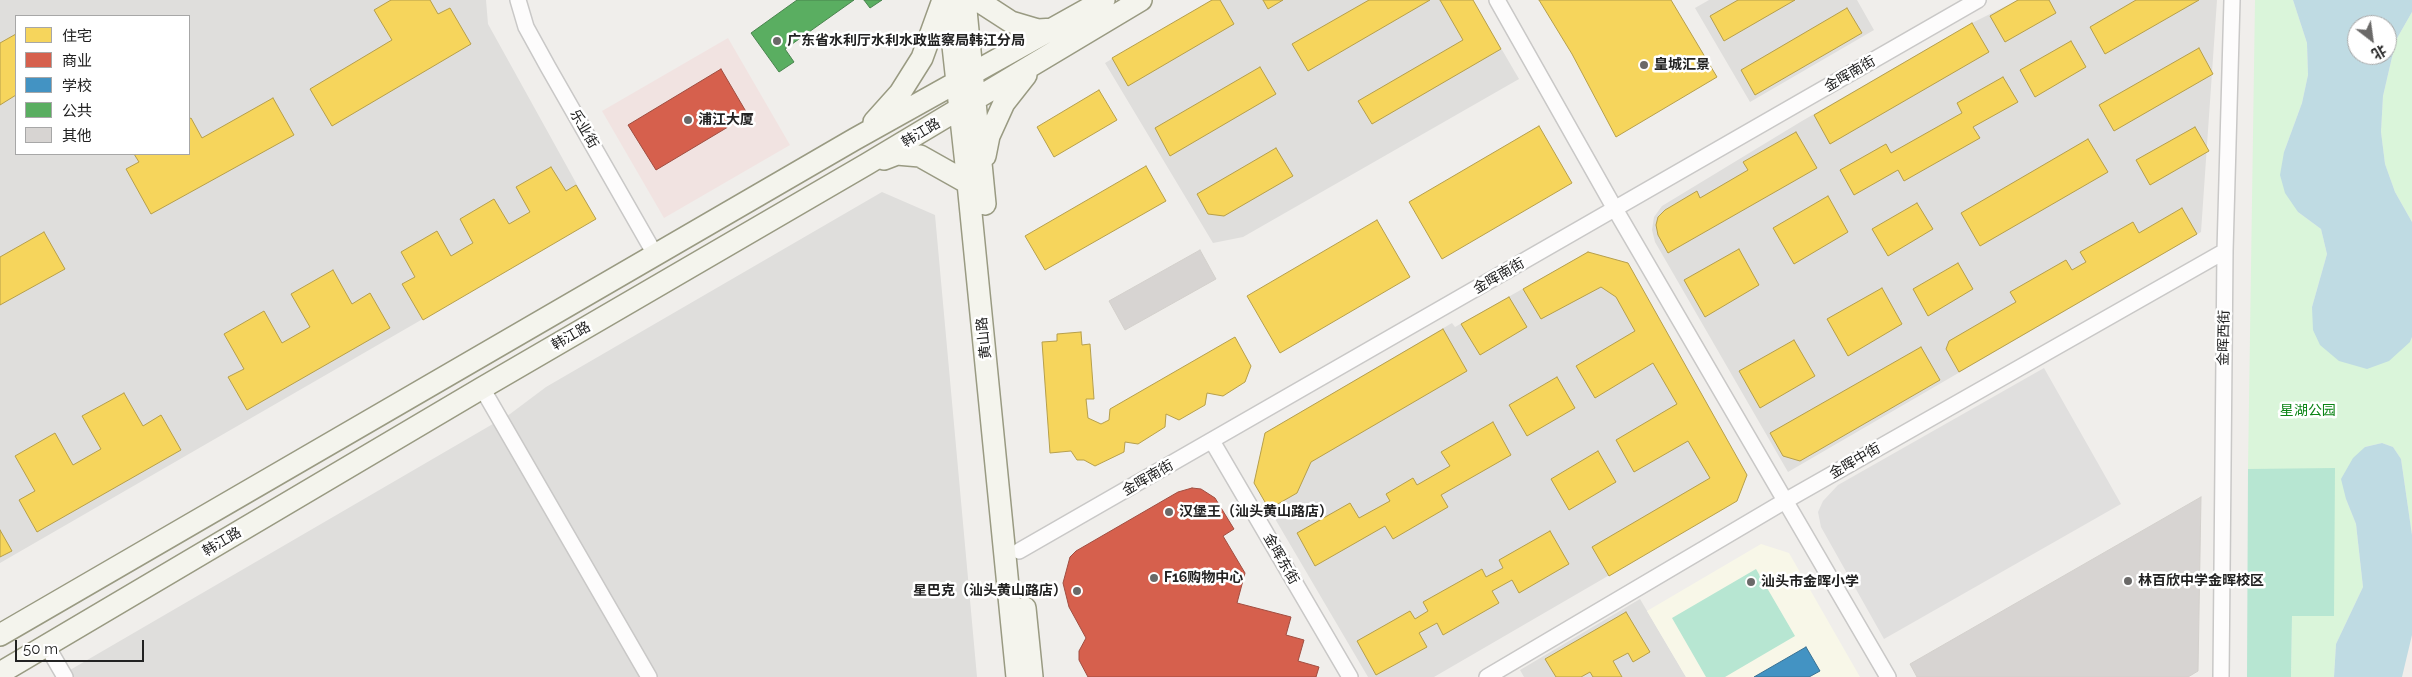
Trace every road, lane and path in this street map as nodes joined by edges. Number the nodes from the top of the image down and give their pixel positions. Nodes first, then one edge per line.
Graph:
1 (518, 0) edge
2 (943, 0) edge
3 (948, 0) edge
4 (965, 0) edge
5 (977, 0) edge
6 (1104, 0) edge
7 (1141, 0) edge
8 (1498, 0) edge
9 (1978, 0) edge
10 (2232, 0) edge
11 (1055, 29) junction
12 (1033, 65) junction
13 (964, 79) junction
14 (967, 105) junction
15 (854, 139) junction
16 (867, 164) junction
17 (975, 177) junction
18 (1615, 209) junction
19 (2225, 251) junction
20 (656, 256) junction
21 (482, 388) junction
22 (1212, 441) junction
23 (1785, 501) junction
24 (1019, 551) junction
25 (0, 636) edge
26 (47, 646) junction
27 (0, 672) edge
28 (65, 677) edge
29 (649, 677) edge
30 (1017, 677) edge
31 (1032, 677) edge
32 (1350, 677) edge
33 (1487, 677) edge
34 (1888, 677) edge
35 (2221, 677) edge

1 - 20 street, 乐业街
2 - 15 street
3 - 13 street, 黄山路
4 - 13 street, 黄山路
5 - 11 street
6 - 11 street, 韩江路
7 - 12 street, 韩江路
8 - 18 street
9 - 18 street, 金晖南街
10 - 19 street, 金晖西街
11 - 13 street, 韩江路
12 - 14 street, 韩江路
12 - 17 street
13 - 14 street, 黄山路
13 - 15 street, 韩江路
14 - 16 street, 韩江路
14 - 17 street, 黄山路
15 - 20 street, 韩江路
16 - 17 street
16 - 21 street, 韩江路
17 - 24 street, 黄山路
17 - 30 street, 黄山路
18 - 22 street, 金晖南街
18 - 23 street
19 - 23 street, 金晖中街
19 - 35 street, 金晖西街
20 - 25 street, 韩江路
21 - 26 street, 韩江路
21 - 29 street
22 - 24 street, 金晖南街
22 - 32 street, 金晖东街
23 - 33 street, 金晖中街
23 - 34 street
24 - 31 street, 黄山路
26 - 27 street, 韩江路
26 - 28 street

